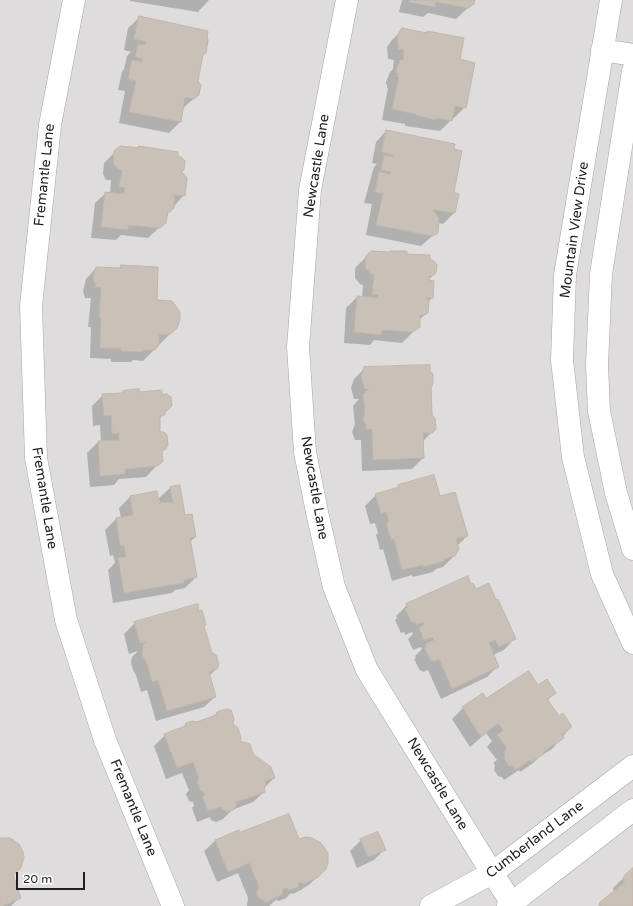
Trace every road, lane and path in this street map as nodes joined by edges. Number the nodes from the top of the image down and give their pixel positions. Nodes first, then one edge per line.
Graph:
1 (74, 0) edge
2 (347, 0) edge
3 (611, 0) edge
4 (602, 50) junction
5 (633, 54) edge
6 (633, 71) edge
7 (633, 549) edge
8 (633, 643) edge
9 (633, 766) edge
10 (633, 810) edge
11 (492, 873) junction
12 (511, 905) edge
13 (173, 906) edge
14 (431, 906) edge

1 - 13 street, Fremantle Lane
2 - 11 street, Newcastle Lane
3 - 4 street, Mountain View Drive
4 - 5 street
4 - 8 street, Mountain View Drive
6 - 7 street
9 - 11 street, Cumberland Lane
10 - 12 street
11 - 12 street, Newcastle Lane
11 - 14 street, Cumberland Lane

